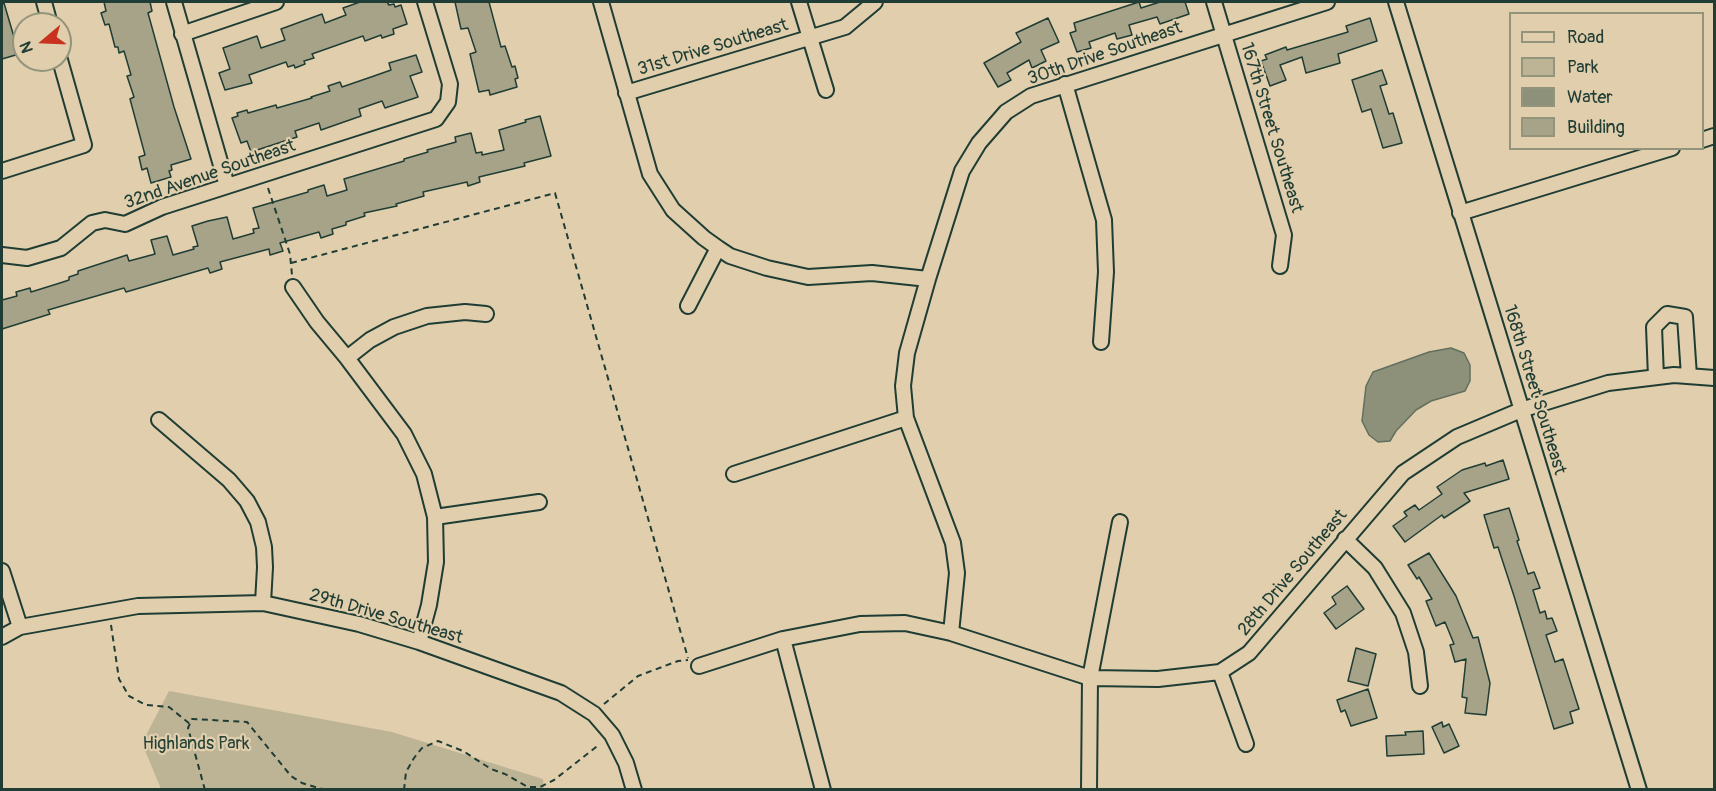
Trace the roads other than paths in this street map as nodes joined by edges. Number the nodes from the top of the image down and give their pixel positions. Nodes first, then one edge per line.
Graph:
1 (174, 2) edge
2 (276, 2) edge
3 (425, 2) edge
4 (601, 2) edge
5 (799, 2) edge
6 (875, 2) edge
7 (1214, 2) edge
8 (1327, 2) edge
9 (1396, 2) edge
10 (182, 34) junction
11 (1224, 34) junction
12 (810, 38) junction
13 (63, 72) edge
14 (1065, 84) junction
15 (826, 90) dead end
16 (626, 93) junction
17 (1657, 150) edge
18 (1630, 154) edge
19 (2, 171) edge
20 (227, 186) junction
21 (1460, 213) junction
22 (718, 248) junction
23 (2, 255) edge
24 (1280, 266) dead end
25 (928, 279) junction
26 (293, 286) road end
27 (687, 306) dead end
28 (486, 314) dead end
29 (1101, 342) dead end
30 (347, 358) junction
31 (1689, 376) junction
32 (1656, 377) junction
33 (1714, 378) edge
34 (1521, 410) junction
35 (906, 418) junction
36 (159, 420) dead end
37 (734, 474) dead end
38 (539, 502) dead end
39 (435, 517) junction
40 (1120, 522) dead end
41 (1345, 539) junction
42 (2, 571) edge
43 (263, 603) junction
44 (20, 627) junction
45 (951, 633) junction
46 (2, 637) edge
47 (783, 639) junction
48 (419, 642) junction
49 (699, 666) dead end
50 (1220, 672) junction
51 (1090, 678) junction
52 (1420, 686) dead end
53 (1246, 744) dead end
54 (634, 789) edge
55 (823, 789) edge
56 (1089, 789) edge
57 (1638, 789) edge

1 - 10 street
2 - 10 street
3 - 20 street, 32nd Avenue Southeast
4 - 16 street
5 - 12 street
6 - 12 street, 31st Drive Southeast
7 - 11 street, 167th Street Southeast
8 - 11 street, 30th Drive Southeast
9 - 21 street, 168th Street Southeast
10 - 20 street
11 - 14 street, 30th Drive Southeast
11 - 24 street, 167th Street Southeast
12 - 15 street, 31st Drive Southeast
12 - 16 street, 31st Drive Southeast
13 - 19 street
14 - 25 street, 30th Drive Southeast
14 - 29 street
16 - 22 street
17 - 18 street
18 - 21 street
20 - 23 street, 32nd Avenue Southeast
21 - 34 street, 168th Street Southeast
22 - 25 street
22 - 27 street
25 - 35 street, 30th Drive Southeast
26 - 30 street
28 - 30 street
30 - 39 street
31 - 32 street, 28th Drive Southeast
31 - 32 street
31 - 33 street, 28th Drive Southeast
32 - 34 street, 28th Drive Southeast
34 - 41 street, 28th Drive Southeast
34 - 57 street, 168th Street Southeast
35 - 37 street
35 - 45 street, 30th Drive Southeast
36 - 43 street
38 - 39 street
39 - 48 street
40 - 51 street
41 - 50 street, 28th Drive Southeast
41 - 52 street
42 - 44 street
43 - 44 street, 29th Drive Southeast
43 - 48 street, 29th Drive Southeast
44 - 46 street, 29th Drive Southeast
45 - 47 street, 28th Drive Southeast
45 - 51 street, 28th Drive Southeast
47 - 49 street, 28th Drive Southeast
47 - 55 street
48 - 54 street, 29th Drive Southeast
50 - 51 street, 28th Drive Southeast
50 - 53 street
51 - 56 street

